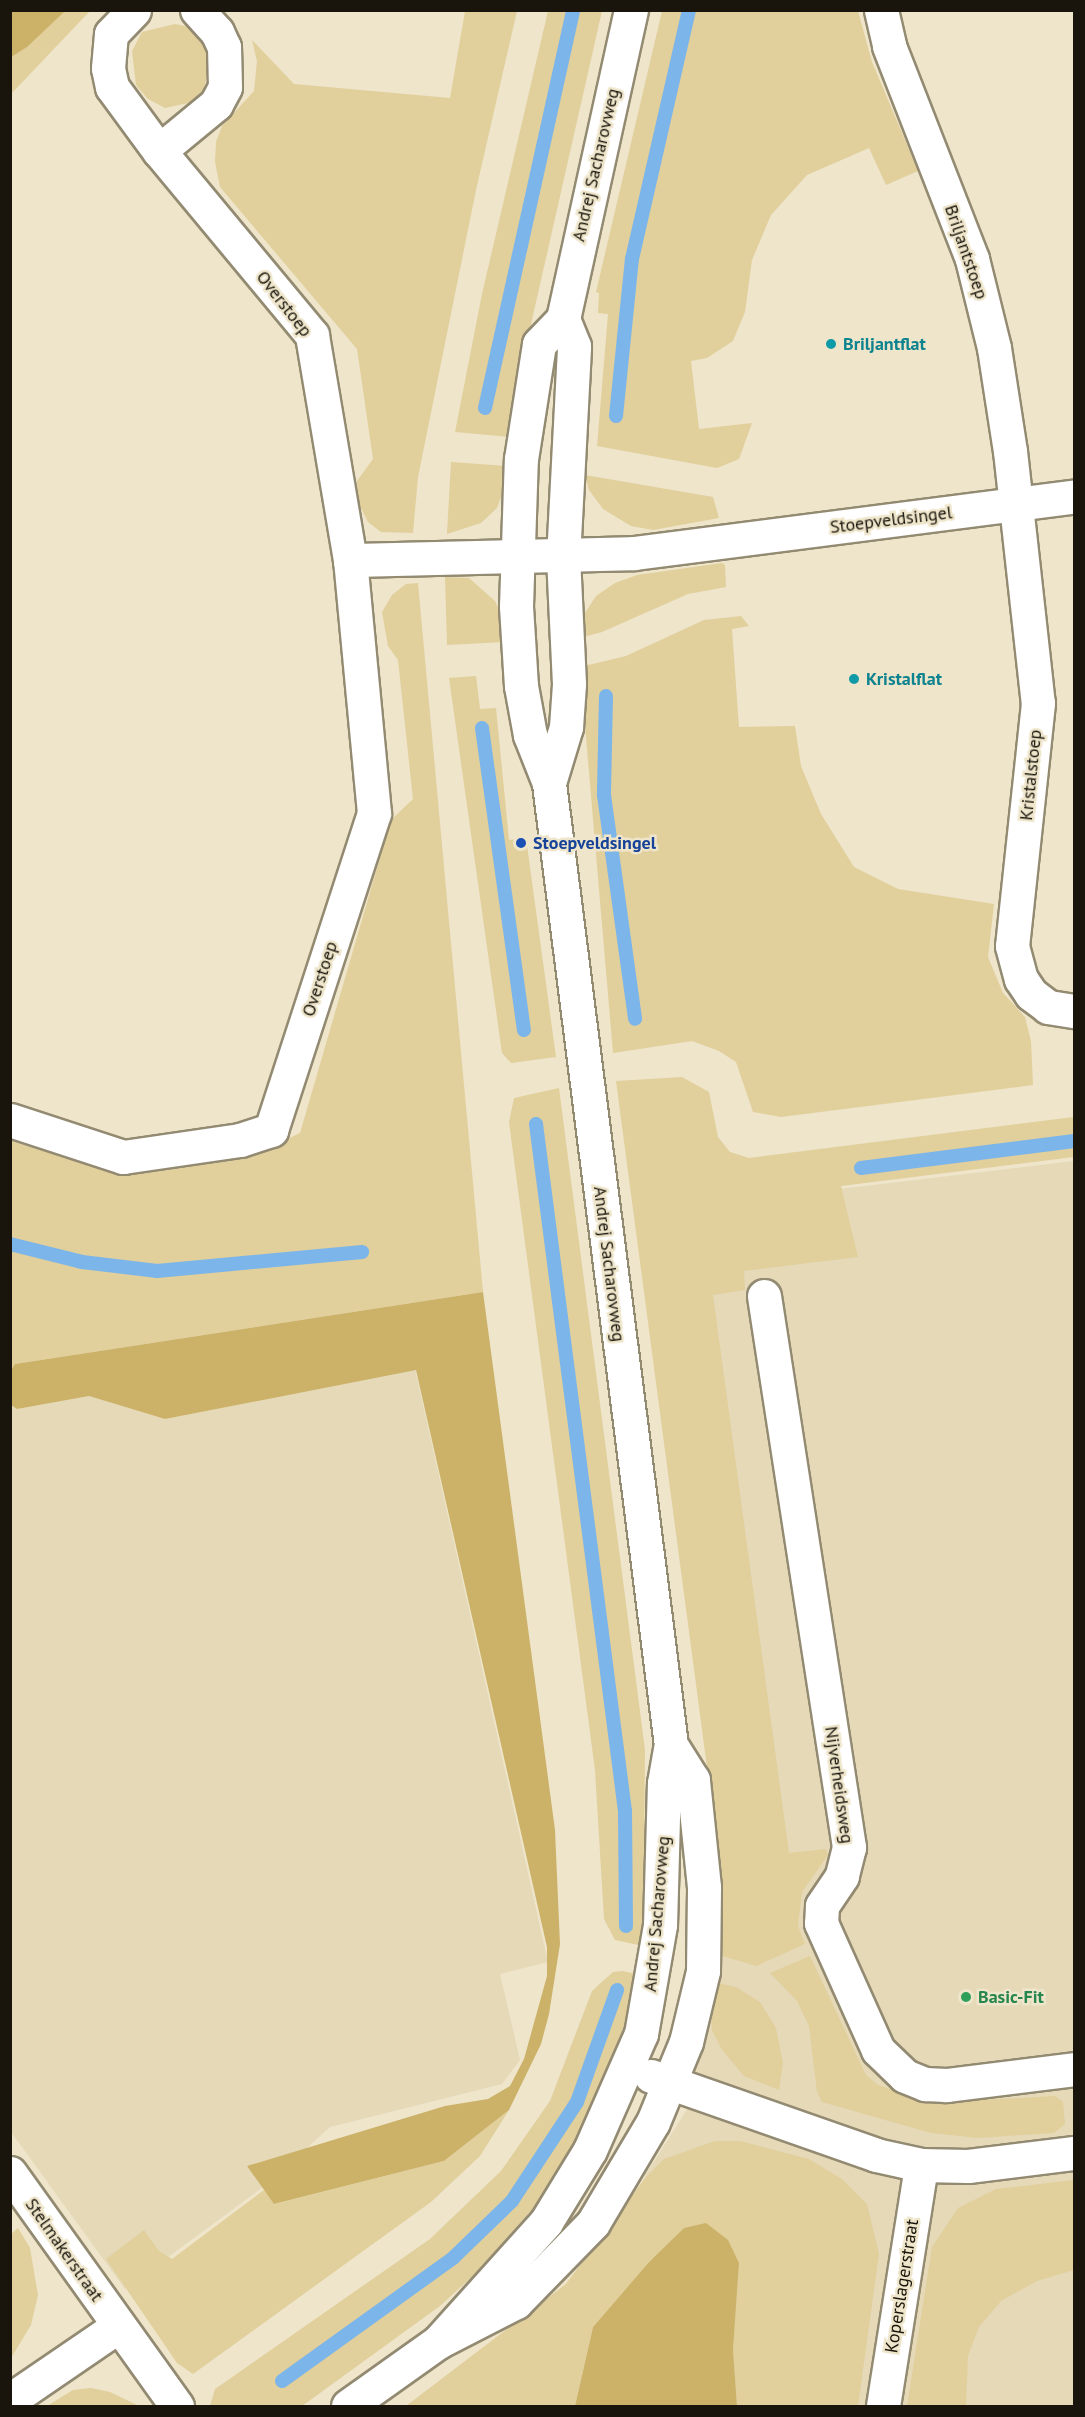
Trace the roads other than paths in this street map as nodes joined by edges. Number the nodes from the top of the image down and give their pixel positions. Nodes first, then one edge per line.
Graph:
1 (134, 10) edge
2 (197, 10) edge
3 (631, 10) edge
4 (881, 10) edge
5 (159, 151) junction
6 (563, 320) junction
7 (1074, 497) edge
8 (1017, 503) junction
9 (516, 558) junction
10 (563, 558) junction
11 (350, 560) junction
12 (549, 783) junction
13 (1074, 1011) edge
14 (10, 1120) edge
15 (764, 1296) dead end
16 (671, 1745) junction
17 (627, 2069) junction
18 (1074, 2069) edge
19 (670, 2083) junction
20 (1074, 2153) edge
21 (921, 2165) junction
22 (10, 2173) edge
23 (117, 2327) junction
24 (438, 2342) junction
25 (10, 2400) edge
26 (177, 2406) edge
27 (348, 2406) edge
28 (882, 2406) edge

1 - 5 street, Overstoep
2 - 5 street
3 - 6 street, Andrej Sacharovweg
4 - 8 street, Briljantstoep
5 - 11 street, Overstoep
6 - 9 street, Andrej Sacharovweg
6 - 10 street, Andrej Sacharovweg
7 - 8 street, Stoepveldsingel
8 - 10 street, Stoepveldsingel
8 - 13 street, Kristalstoep
9 - 10 street
9 - 11 street
9 - 12 street, Andrej Sacharovweg
10 - 12 street, Andrej Sacharovweg
11 - 14 street, Overstoep
12 - 16 street, Andrej Sacharovweg
15 - 18 street, Nijverheidsweg
16 - 17 street, Andrej Sacharovweg
16 - 19 street, Andrej Sacharovweg
17 - 19 street
17 - 24 street, Andrej Sacharovweg
19 - 21 street
19 - 24 street, Andrej Sacharovweg
20 - 21 street
21 - 28 street, Koperslagerstraat
22 - 23 street, Stelmakerstraat
23 - 25 street
23 - 26 street, Stelmakerstraat
24 - 27 street, Andrej Sacharovweg

